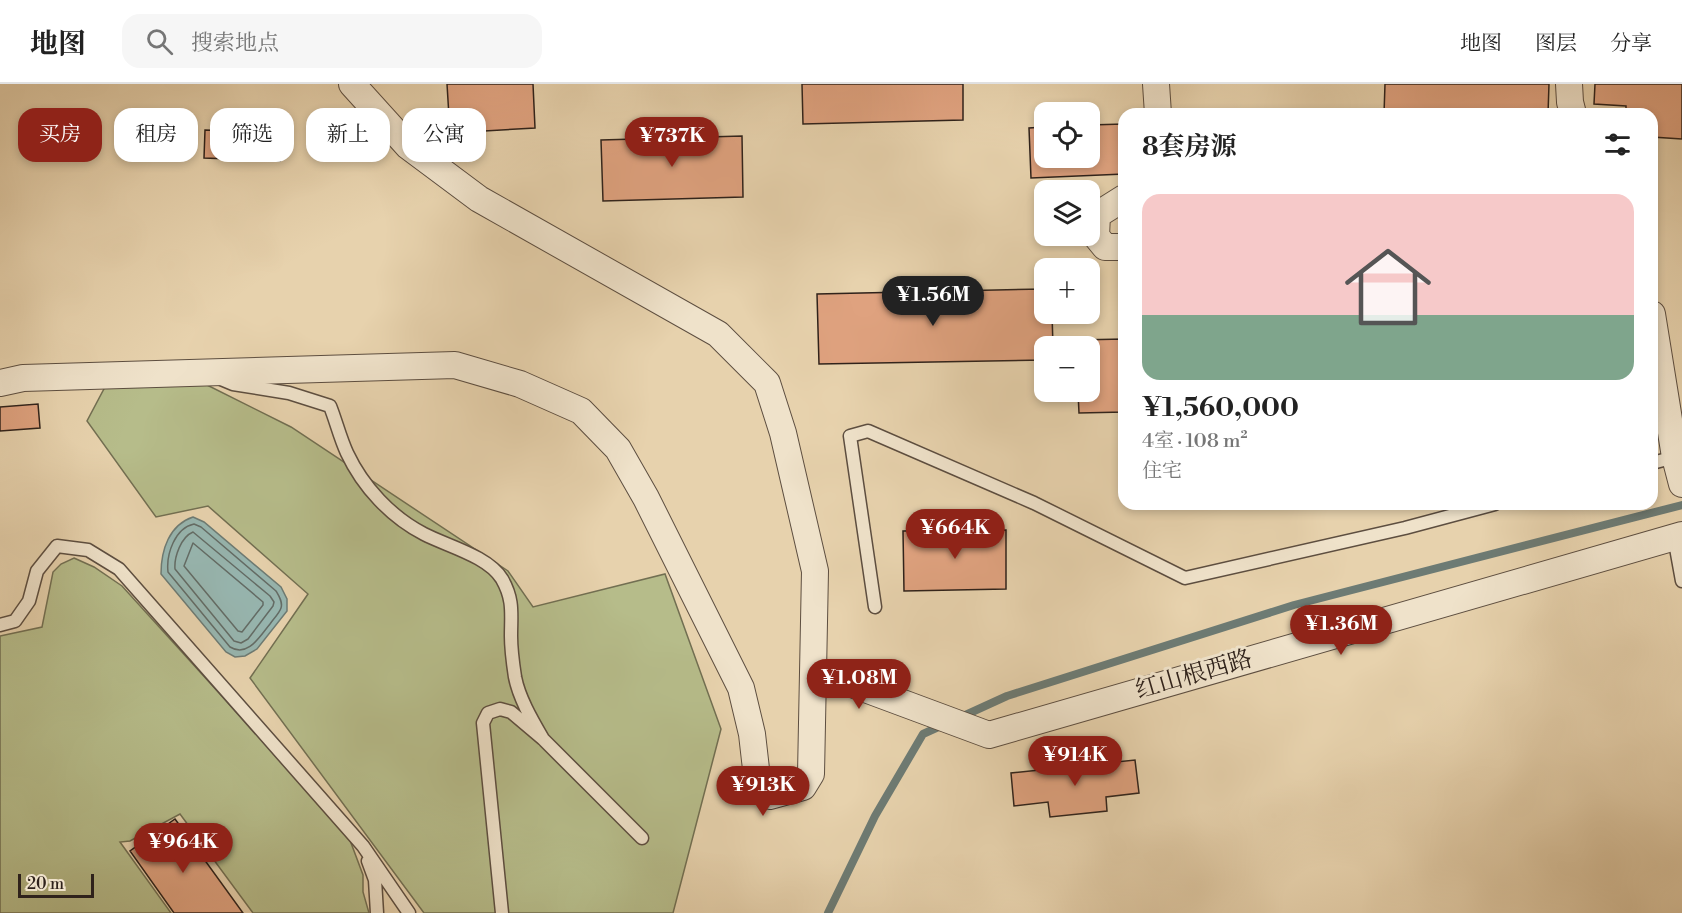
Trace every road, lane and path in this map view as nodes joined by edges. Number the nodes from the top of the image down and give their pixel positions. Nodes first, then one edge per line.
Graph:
1 (352, 84) edge
2 (1156, 84) edge
3 (1569, 84) edge
4 (1158, 108) edge
5 (1572, 108) edge
6 (1118, 201) edge
7 (1118, 247) edge
8 (1658, 360) edge
9 (203, 372) junction
10 (0, 382) edge
11 (1672, 467) edge
12 (1472, 510) edge
13 (1678, 536) edge
14 (1682, 581) edge
15 (875, 607) dead end
16 (0, 625) edge
17 (814, 670) junction
18 (543, 739) junction
19 (642, 838) dead end
20 (363, 846) junction
21 (377, 913) edge
22 (409, 913) edge
23 (502, 913) edge

1 - 17 street
2 - 4 street
3 - 5 street
6 - 7 street
8 - 11 street
9 - 10 street
9 - 17 street
9 - 18 lane
12 - 15 lane
13 - 14 lane
13 - 17 street, 红山根西路
16 - 20 lane
18 - 19 lane
18 - 23 lane
20 - 21 lane
20 - 22 lane

